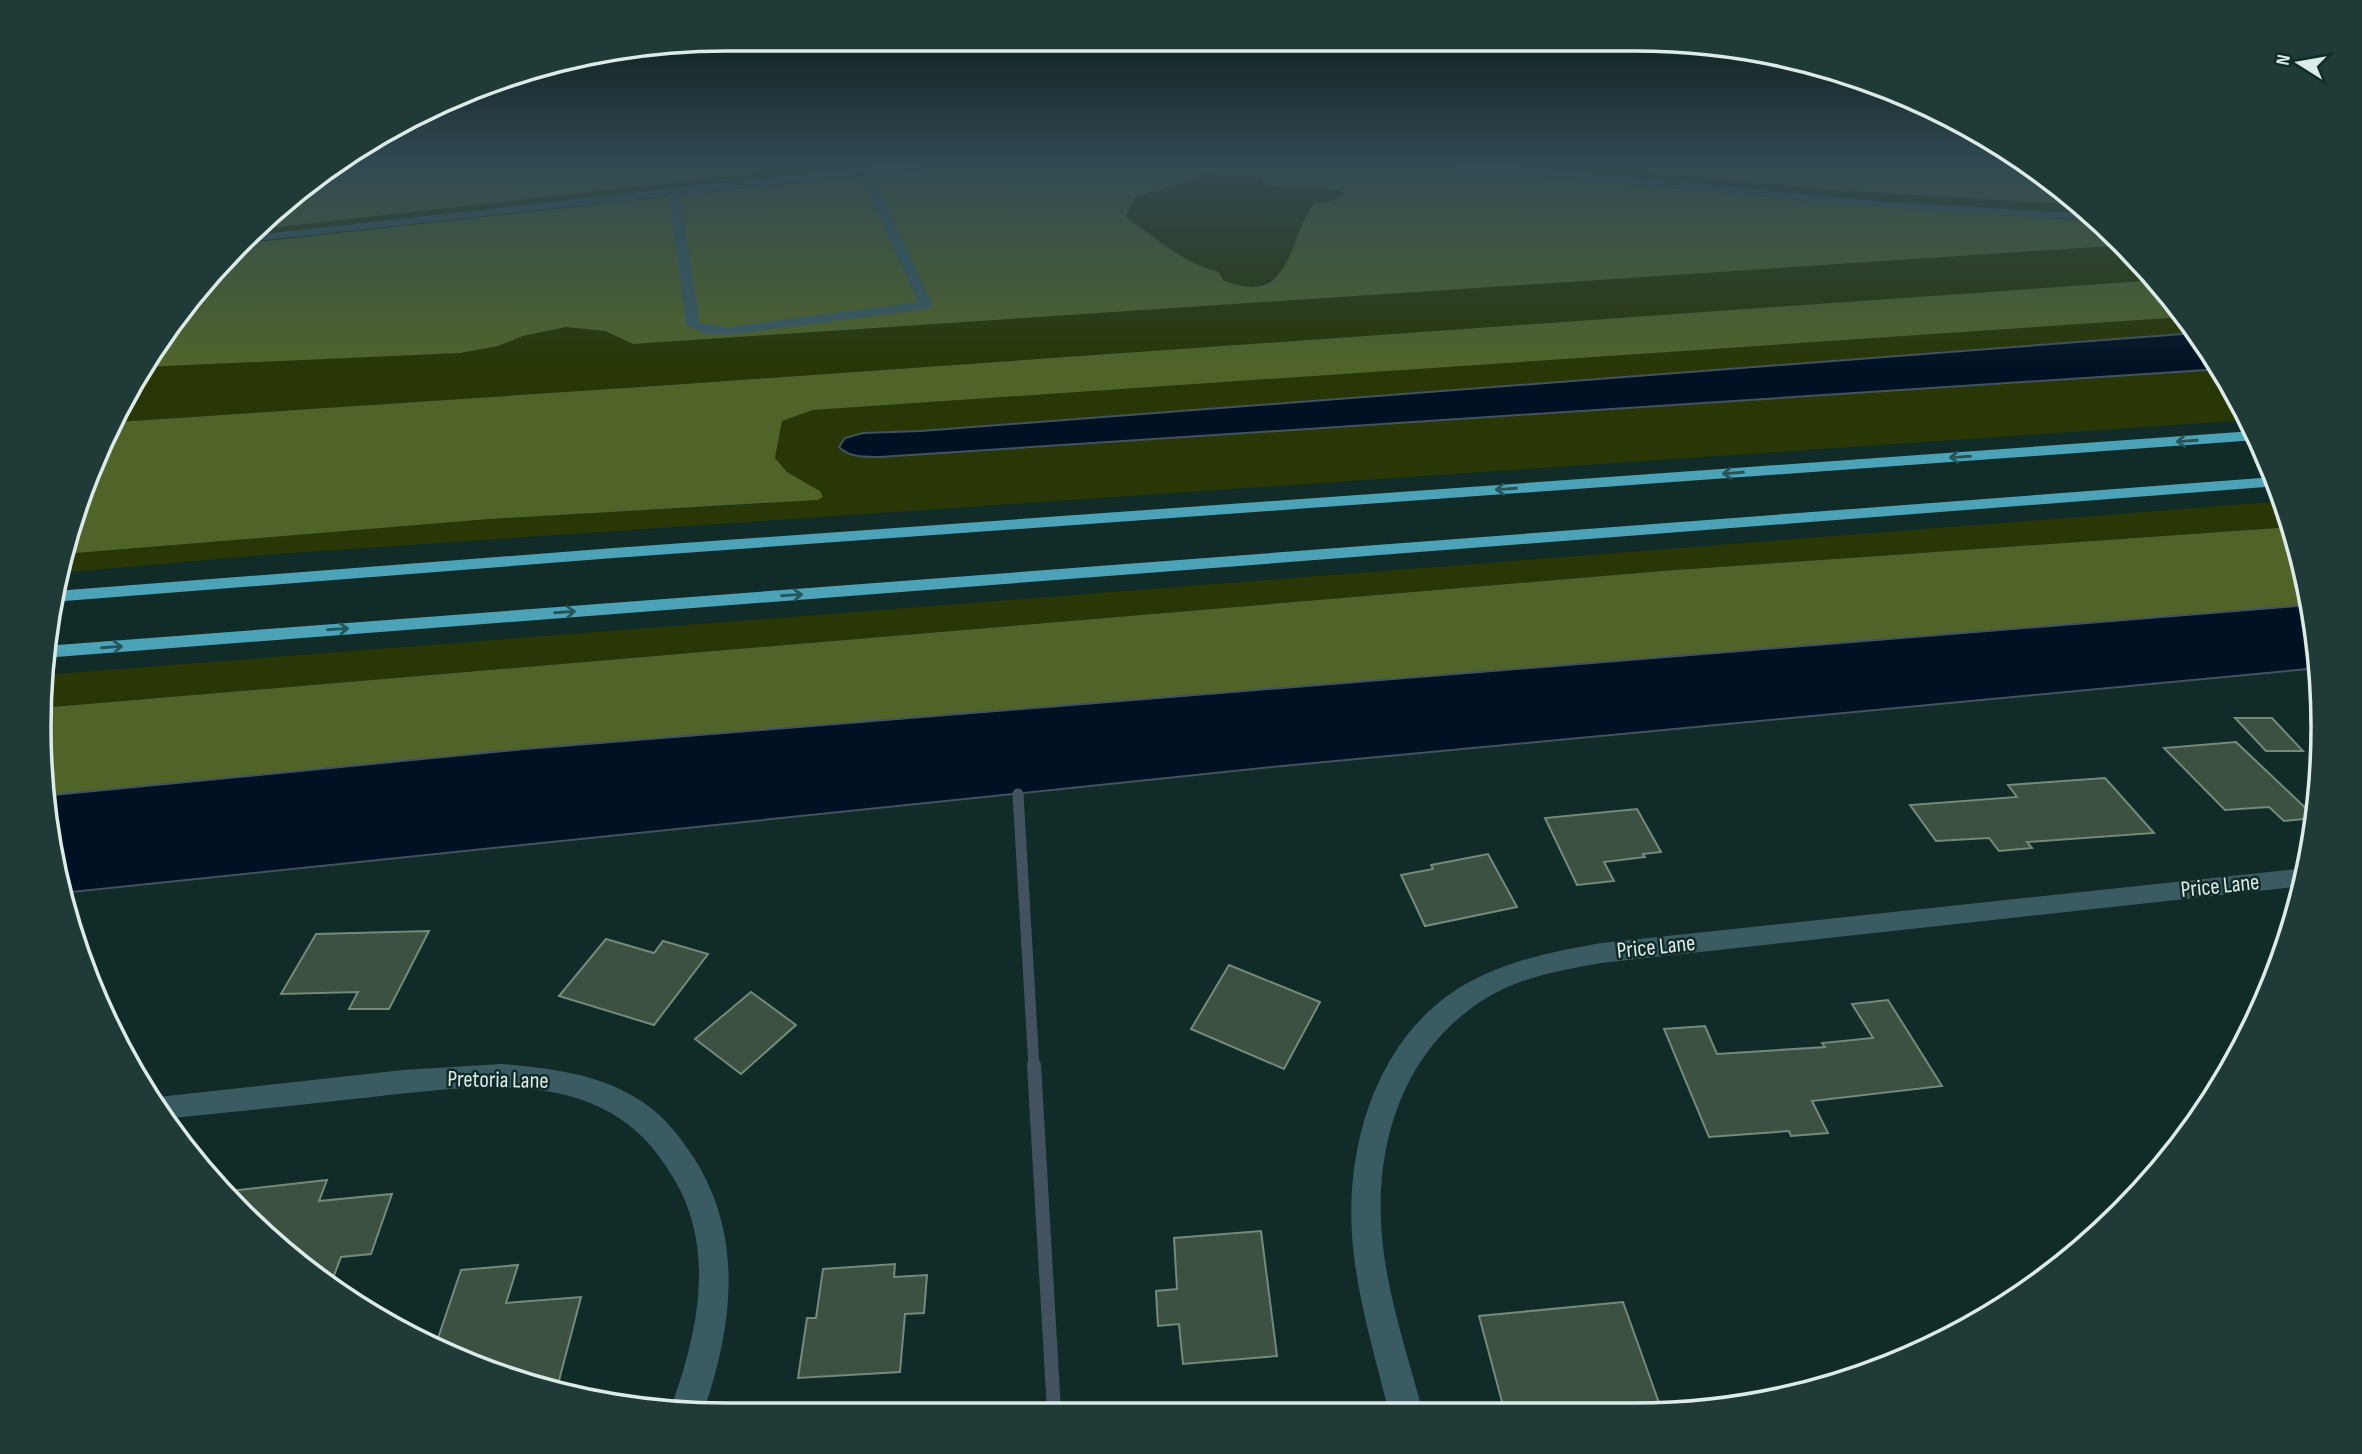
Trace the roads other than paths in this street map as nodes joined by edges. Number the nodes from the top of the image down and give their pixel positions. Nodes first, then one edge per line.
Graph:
1 (314, 232) edge
2 (680, 232) edge
3 (892, 232) edge
4 (261, 238) edge
5 (2246, 437) edge
6 (2265, 483) edge
7 (64, 596) edge
8 (56, 651) edge
9 (2294, 878) edge
10 (167, 1107) edge
11 (689, 1402) edge
12 (1404, 1403) edge

1 - 4 street
2 - 3 street
5 -> 7 highway
8 -> 6 highway
9 - 12 street, Price Lane
10 - 11 street, Pretoria Lane

